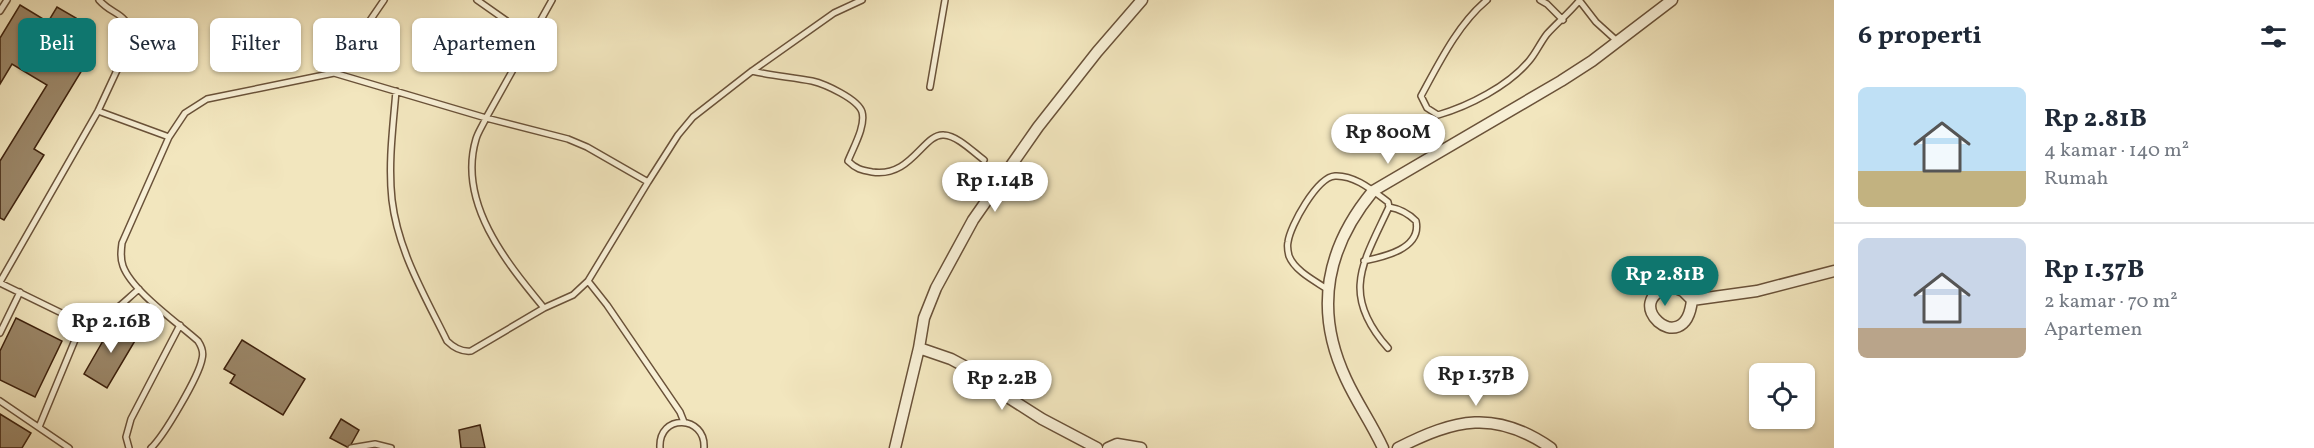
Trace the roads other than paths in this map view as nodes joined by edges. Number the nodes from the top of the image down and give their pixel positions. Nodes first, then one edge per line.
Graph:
1 (7, 0) edge
2 (99, 0) edge
3 (384, 0) edge
4 (477, 0) edge
5 (552, 0) edge
6 (862, 0) edge
7 (945, 0) edge
8 (1142, 0) edge
9 (1487, 0) edge
10 (1540, 0) edge
11 (1672, 0) edge
12 (1579, 1) edge
13 (0, 11) edge
14 (503, 18) edge
15 (542, 18) edge
16 (1563, 20) junction
17 (1617, 41) junction
18 (752, 71) junction
19 (512, 72) edge
20 (334, 73) junction
21 (930, 87) dead end
22 (396, 90) junction
23 (98, 111) junction
24 (486, 118) junction
25 (169, 137) junction
26 (984, 160) dead end
27 (648, 182) junction
28 (1373, 191) junction
29 (1389, 207) junction
30 (1364, 261) junction
31 (1834, 271) edge
32 (0, 282) edge
33 (588, 282) junction
34 (139, 289) junction
35 (1327, 290) junction
36 (20, 292) junction
37 (1692, 300) dead end
38 (544, 308) junction
39 (82, 323) junction
40 (180, 325) junction
41 (0, 333) edge
42 (919, 348) junction
43 (1388, 348) dead end
44 (0, 401) edge
45 (684, 422) junction
46 (39, 427) junction
47 (69, 448) edge
48 (129, 448) edge
49 (151, 448) edge
50 (351, 448) edge
51 (391, 448) edge
52 (660, 448) edge
53 (704, 448) edge
54 (895, 448) edge
55 (1097, 448) edge
56 (1107, 448) edge
57 (1141, 448) edge
58 (1383, 448) edge
59 (1398, 448) edge
60 (1551, 448) edge

1 - 13 lane
2 - 23 lane
3 - 20 lane
4 - 14 lane
5 - 15 lane
6 - 18 lane
7 - 21 lane
8 - 42 street
9 - 16 lane
10 - 16 lane
11 - 17 street
12 - 16 lane
12 - 17 lane
17 - 28 street
18 - 26 lane
18 - 27 lane
19 - 24 lane
20 - 22 lane
20 - 25 lane
22 - 24 lane
22 - 38 lane
23 - 25 lane
23 - 32 lane
24 - 27 lane
24 - 38 lane
25 - 34 lane
27 - 33 lane
28 - 29 lane
28 - 35 street
28 - 35 lane
29 - 30 lane
29 - 30 lane
30 - 43 lane
31 - 37 street
32 - 36 lane
33 - 38 lane
33 - 45 lane
34 - 39 lane
34 - 40 lane
35 - 58 street
36 - 39 lane
36 - 41 lane
39 - 46 lane
40 - 48 lane
40 - 49 lane
42 - 54 street
42 - 55 street
44 - 46 lane
45 - 52 lane
45 - 53 lane
46 - 47 lane
50 - 51 lane
56 - 57 street
59 - 60 street

